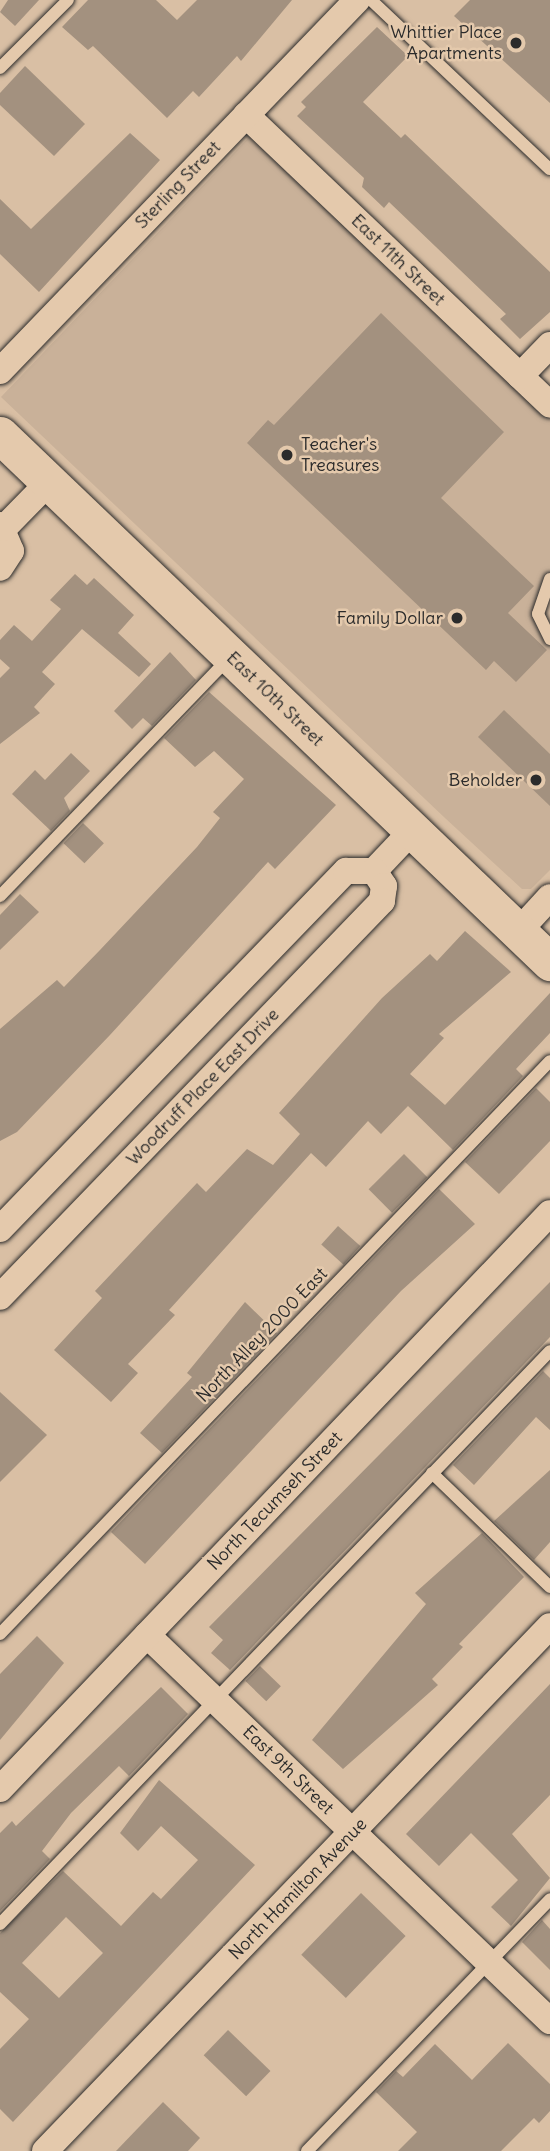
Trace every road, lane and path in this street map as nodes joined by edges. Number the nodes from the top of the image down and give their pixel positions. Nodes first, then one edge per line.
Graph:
1 (68, 0) edge
2 (357, 0) edge
3 (371, 0) edge
4 (0, 68) edge
5 (246, 115) junction
6 (550, 169) edge
7 (550, 345) edge
8 (0, 371) edge
9 (520, 376) junction
10 (550, 405) edge
11 (0, 435) edge
12 (49, 482) junction
13 (2, 527) edge
14 (0, 568) edge
15 (550, 579) edge
16 (550, 639) edge
17 (231, 656) junction
18 (412, 831) junction
19 (374, 872) junction
20 (0, 896) edge
21 (550, 897) edge
22 (518, 932) junction
23 (550, 962) edge
24 (550, 1061) edge
25 (550, 1213) edge
26 (0, 1229) edge
27 (0, 1297) edge
28 (550, 1351) edge
29 (432, 1473) junction
30 (550, 1587) edge
31 (550, 1626) edge
32 (0, 1634) edge
33 (147, 1635) junction
34 (215, 1700) junction
35 (0, 1789) edge
36 (352, 1832) junction
37 (550, 1899) edge
38 (0, 1924) edge
39 (489, 1963) junction
40 (550, 2021) edge
41 (45, 2151) edge
42 (307, 2151) edge

1 - 4 lane
2 - 5 street, Sterling Street
3 - 6 lane
5 - 8 street, Sterling Street
5 - 9 street, East 11th Street
7 - 9 street
9 - 10 street, East 11th Street
11 - 12 main road, East 10th Street
12 - 13 street
12 - 17 main road, East 10th Street
13 - 14 street
15 - 16 lane
17 - 18 main road, East 10th Street
17 - 20 lane
18 - 19 street
18 - 22 main road, East 10th Street
19 - 26 street
19 - 27 street, Woodruff Place East Drive
21 - 22 street
22 - 23 main road, East 10th Street
24 - 32 lane, North Alley 2000 East
25 - 33 street, North Tecumseh Street
28 - 29 lane
29 - 30 lane
29 - 34 lane
31 - 36 street, North Hamilton Avenue
33 - 34 street, East 9th Street
33 - 35 street, North Tecumseh Street
34 - 36 street, East 9th Street
34 - 38 lane
36 - 39 street, East 9th Street
36 - 41 street, North Hamilton Avenue
37 - 39 lane
39 - 40 street, East 9th Street
39 - 42 lane

